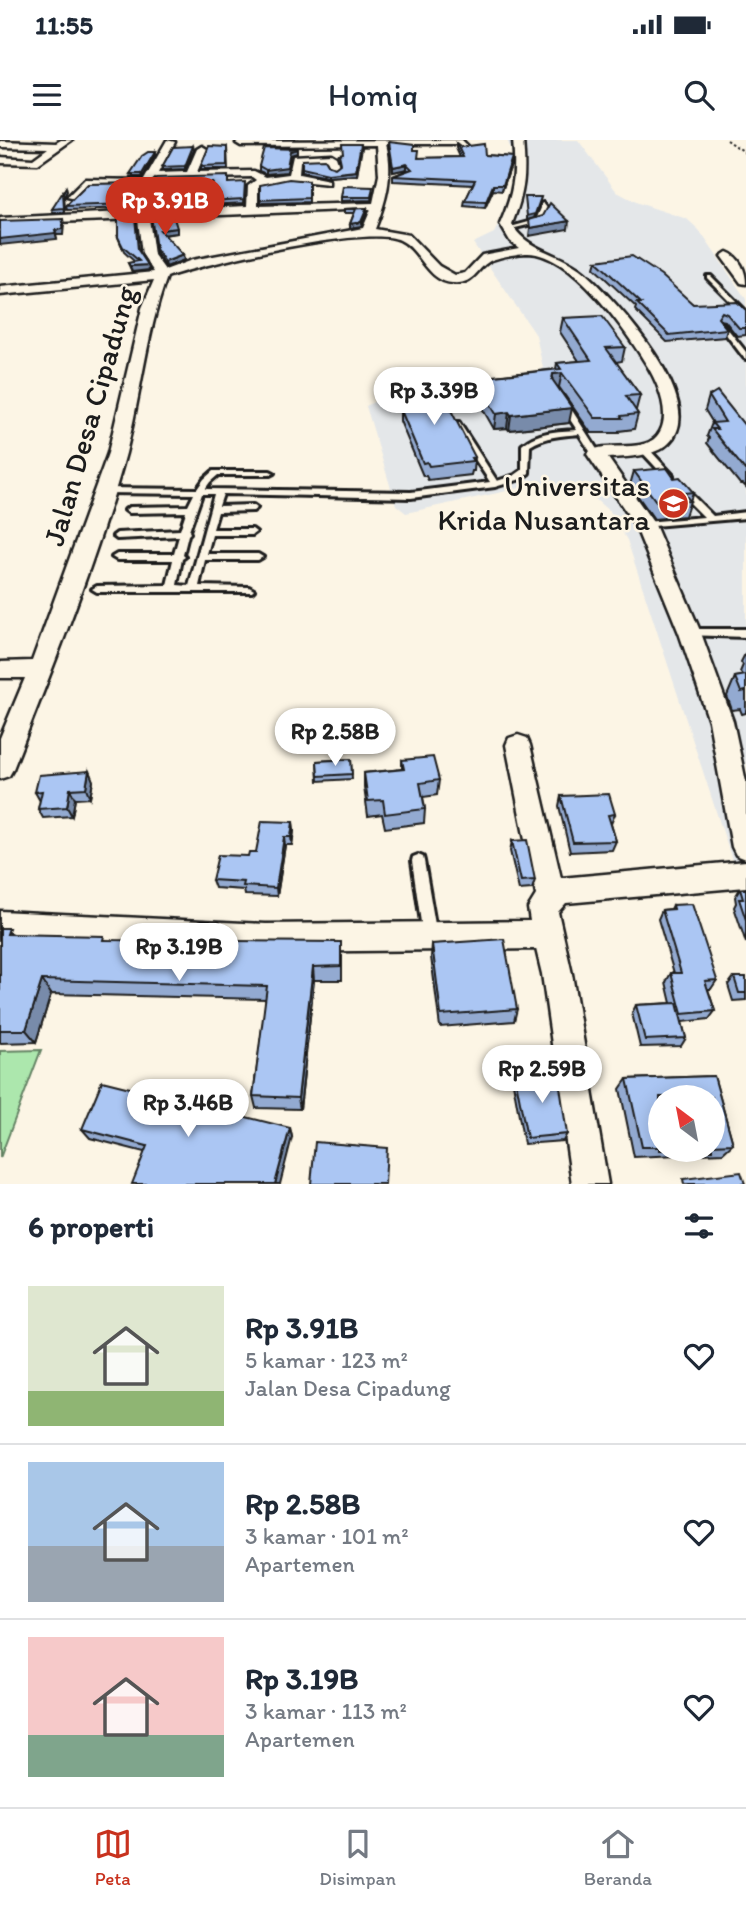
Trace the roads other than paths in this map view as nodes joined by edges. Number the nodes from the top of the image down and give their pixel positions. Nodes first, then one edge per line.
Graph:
1 (67, 140) edge
2 (518, 140) edge
3 (170, 142) edge
4 (381, 142) edge
5 (242, 143) dead end
6 (0, 144) edge
7 (57, 146) junction
8 (464, 148) edge
9 (202, 149) dead end
10 (256, 159) dead end
11 (0, 160) edge
12 (35, 162) junction
13 (236, 163) dead end
14 (334, 166) edge
15 (12, 176) dead end
16 (151, 176) junction
17 (191, 176) junction
18 (232, 176) junction
19 (258, 177) junction
20 (293, 177) junction
21 (325, 182) dead end
22 (225, 187) edge
23 (72, 197) edge
24 (543, 204) edge
25 (378, 206) junction
26 (257, 209) junction
27 (143, 216) junction
28 (271, 220) dead end
29 (0, 221) edge
30 (509, 229) junction
31 (368, 231) junction
32 (529, 249) junction
33 (727, 256) dead end
34 (162, 275) junction
35 (709, 277) dead end
36 (746, 280) edge
37 (0, 291) edge
38 (746, 315) edge
39 (721, 324) edge
40 (746, 358) edge
41 (556, 392) edge
42 (453, 418) edge
43 (581, 432) junction
44 (643, 448) junction
45 (596, 454) junction
46 (270, 473) dead end
47 (495, 484) junction
48 (104, 490) junction
49 (197, 491) junction
50 (219, 492) junction
51 (253, 508) dead end
52 (193, 509) junction
53 (215, 509) junction
54 (129, 510) dead end
55 (746, 515) edge
56 (710, 518) junction
57 (645, 524) junction
58 (210, 532) junction
59 (252, 532) dead end
60 (186, 533) junction
61 (117, 536) dead end
62 (117, 557) dead end
63 (180, 557) junction
64 (204, 557) junction
65 (258, 557) dead end
66 (171, 588) junction
67 (97, 589) dead end
68 (193, 589) junction
69 (249, 590) dead end
70 (690, 633) junction
71 (746, 633) edge
72 (40, 669) junction
73 (0, 670) edge
74 (721, 721) junction
75 (518, 746) dead end
76 (1, 762) edge
77 (746, 770) edge
78 (746, 846) edge
79 (418, 861) dead end
80 (746, 874) edge
81 (551, 898) junction
82 (0, 925) edge
83 (547, 935) junction
84 (430, 936) junction
85 (590, 1184) edge

1 - 7 street
2 - 30 street
3 - 16 street
4 - 5 street
4 - 8 street
4 - 25 street
6 - 7 street
7 - 12 street
9 - 17 street
10 - 19 street
11 - 12 street
12 - 15 street
13 - 18 street
14 - 20 street
16 - 17 street
16 - 23 street
17 - 18 street
18 - 19 street
18 - 22 street
19 - 20 street
19 - 26 street
20 - 21 street
24 - 30 lane
25 - 26 street
25 - 31 street
26 - 27 street
26 - 28 street
27 - 29 street
27 - 34 street
30 - 32 street
31 - 32 street
31 - 34 street
32 - 44 street
33 - 36 street
34 - 37 street
34 - 48 street, Jalan Desa Cipadung
35 - 38 lane
39 - 40 lane
41 - 43 lane
42 - 47 lane
43 - 45 lane
43 - 47 lane
44 - 45 street
44 - 56 lane
45 - 57 street
46 - 49 lane
47 - 50 lane
48 - 49 lane
48 - 72 street, Jalan Desa Cipadung
49 - 50 lane
49 - 52 lane
50 - 53 lane
51 - 53 lane
52 - 54 lane
52 - 60 lane
53 - 58 lane
55 - 56 lane
56 - 57 lane
57 - 70 street
58 - 59 lane
58 - 64 lane
60 - 61 lane
60 - 63 lane
62 - 63 lane
63 - 66 lane
64 - 65 lane
64 - 68 lane
66 - 67 lane
66 - 68 lane
68 - 69 lane
70 - 71 lane
70 - 74 street
72 - 73 street
72 - 76 street, Jalan Desa Cipadung
74 - 77 street
74 - 78 street
75 - 81 street
79 - 84 lane
80 - 81 street
81 - 83 street
82 - 84 street
83 - 84 street
83 - 85 street

